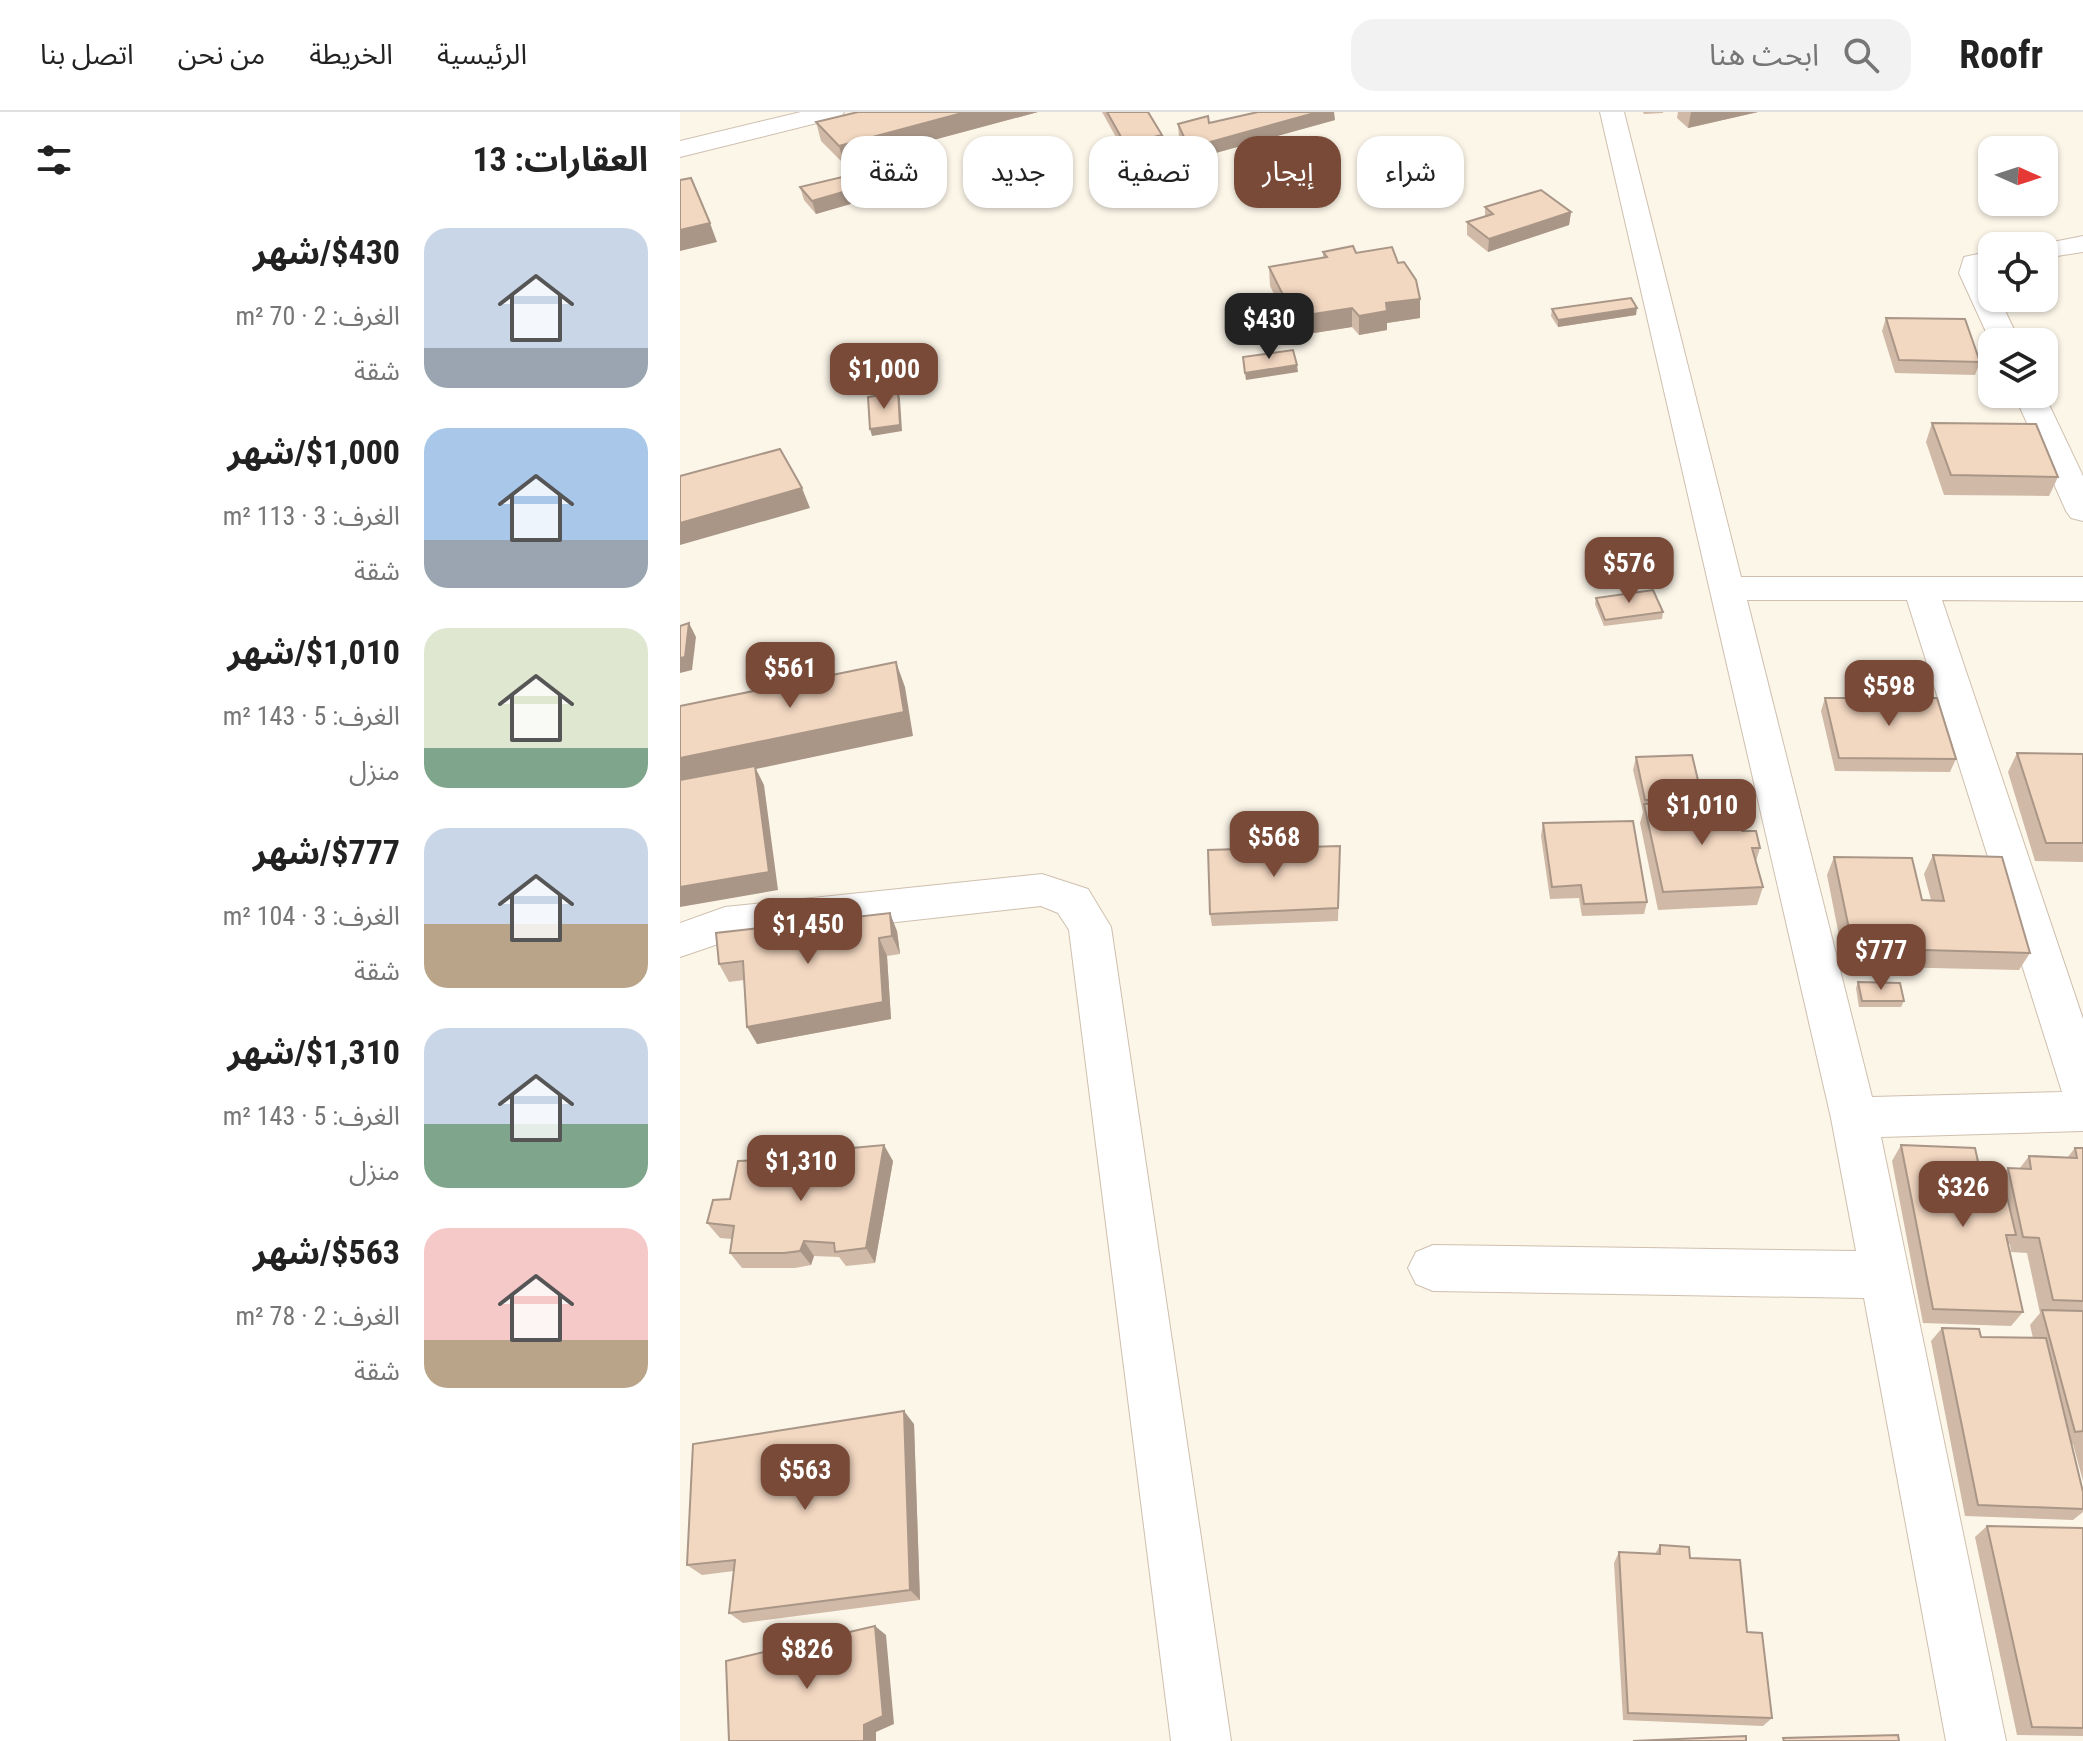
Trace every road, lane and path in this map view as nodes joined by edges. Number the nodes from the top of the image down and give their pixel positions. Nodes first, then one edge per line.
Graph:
1 (832, 112) edge
2 (1612, 112) edge
3 (680, 149) edge
4 (2083, 244) edge
5 (2058, 248) edge
6 (1978, 262) edge
7 (1978, 284) edge
8 (2035, 408) edge
9 (2083, 511) edge
10 (1727, 588) junction
11 (1921, 589) junction
12 (2083, 589) edge
13 (680, 940) edge
14 (2083, 1087) edge
15 (2083, 1111) edge
16 (1854, 1118) junction
17 (1433, 1268) dead end
18 (1885, 1275) junction
19 (1201, 1741) edge
20 (1976, 1741) edge

1 - 3 street
2 - 10 street
4 - 5 street
6 - 7 street
8 - 9 street
10 - 11 street
10 - 16 street
11 - 12 street
11 - 14 street
13 - 19 street
15 - 16 street
16 - 18 street
17 - 18 street
18 - 20 street

